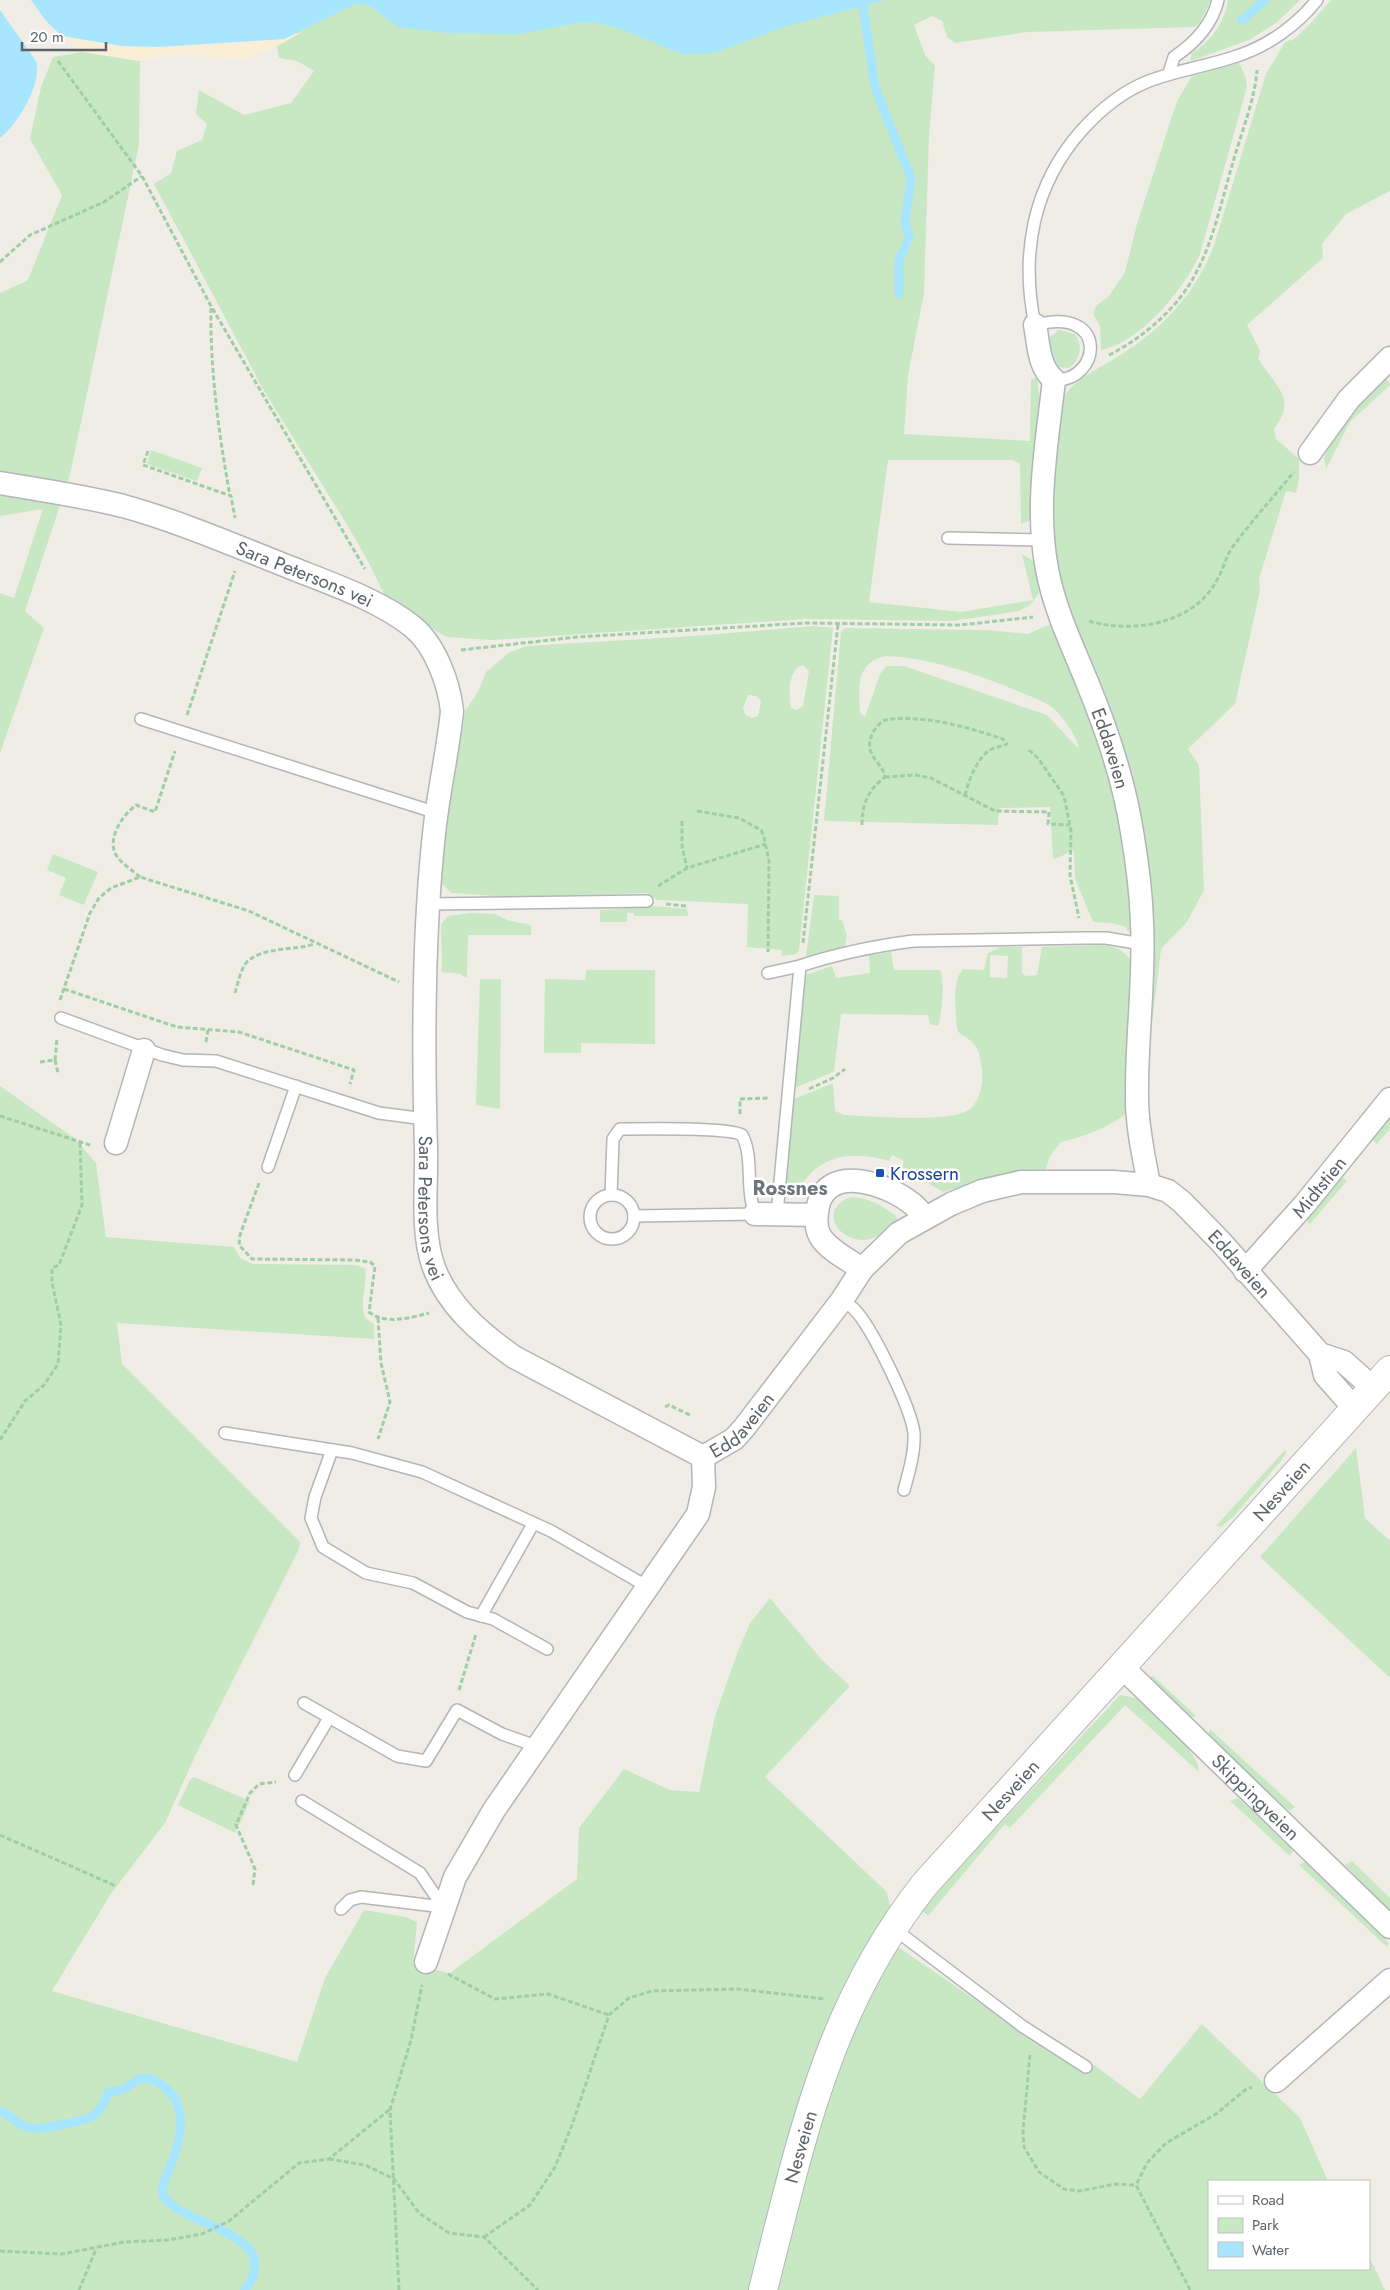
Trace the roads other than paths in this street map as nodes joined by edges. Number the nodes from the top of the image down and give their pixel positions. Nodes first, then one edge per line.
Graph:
1 (1218, 0) edge
2 (1317, 0) edge
3 (1169, 74) junction
4 (1035, 325) junction
5 (1390, 358) edge
6 (1054, 380) junction
7 (1310, 453) road end
8 (0, 483) edge
9 (948, 538) dead end
10 (1043, 540) junction
11 (141, 718) dead end
12 (437, 813) junction
13 (647, 901) road end
14 (428, 904) junction
15 (1142, 944) junction
16 (800, 966) junction
17 (768, 973) road end
18 (61, 1018) dead end
19 (144, 1050) junction
20 (296, 1086) junction
21 (1390, 1099) edge
22 (425, 1119) junction
23 (116, 1142) road end
24 (268, 1167) road end
25 (1149, 1185) junction
26 (611, 1195) junction
27 (766, 1214) junction
28 (634, 1216) junction
29 (816, 1216) junction
30 (924, 1217) junction
31 (862, 1270) junction
32 (1245, 1271) junction
33 (842, 1300) junction
34 (1320, 1354) junction
35 (1381, 1379) edge
36 (1354, 1408) junction
37 (225, 1433) dead end
38 (332, 1450) junction
39 (702, 1457) junction
40 (904, 1490) dead end
41 (533, 1524) junction
42 (648, 1588) junction
43 (481, 1616) junction
44 (547, 1650) dead end
45 (1121, 1666) junction
46 (304, 1704) dead end
47 (329, 1718) junction
48 (536, 1746) junction
49 (295, 1775) road end
50 (302, 1801) dead end
51 (443, 1907) junction
52 (341, 1909) dead end
53 (1390, 1926) edge
54 (893, 1928) junction
55 (426, 1962) road end
56 (1390, 1980) edge
57 (1086, 2067) dead end
58 (1276, 2082) road end
59 (763, 2290) edge

1 - 3 lane
2 - 3 lane
3 - 4 lane
4 - 6 street
4 - 6 lane
5 - 7 street
6 - 10 street, Eddaveien
8 - 12 street, Sara Petersons vei
9 - 10 lane
10 - 15 street, Eddaveien
11 - 12 lane
12 - 14 street, Sara Petersons vei
13 - 14 lane
14 - 22 street, Sara Petersons vei
15 - 16 lane
15 - 25 street, Eddaveien
16 - 17 lane
16 - 27 lane
18 - 19 lane
19 - 20 lane
19 - 23 street
20 - 22 lane
20 - 24 lane
21 - 32 street, Midtstien
22 - 39 street, Sara Petersons vei
25 - 30 street, Eddaveien
25 - 32 street, Eddaveien
26 - 27 lane
26 - 28 lane
26 - 28 lane
27 - 28 lane
27 - 29 street
29 - 30 street
29 - 31 street
30 - 31 street, Eddaveien
31 - 33 street, Eddaveien
32 - 34 street, Eddaveien
33 - 39 street, Eddaveien
33 - 40 lane
34 - 35 street, Eddaveien
34 - 36 street, Eddaveien
35 - 36 main road, Nesveien
36 - 45 main road, Nesveien
37 - 38 lane
38 - 41 lane
38 - 43 lane
39 - 42 street, Eddaveien
41 - 42 lane
41 - 43 lane
42 - 48 street, Eddaveien
43 - 44 lane
45 - 53 street, Skippingveien
45 - 54 main road, Nesveien
46 - 47 lane
47 - 48 lane
47 - 49 lane
48 - 51 street, Eddaveien
50 - 51 lane
51 - 52 lane
51 - 55 street, Eddaveien
54 - 57 lane
54 - 59 main road, Nesveien
56 - 58 street

